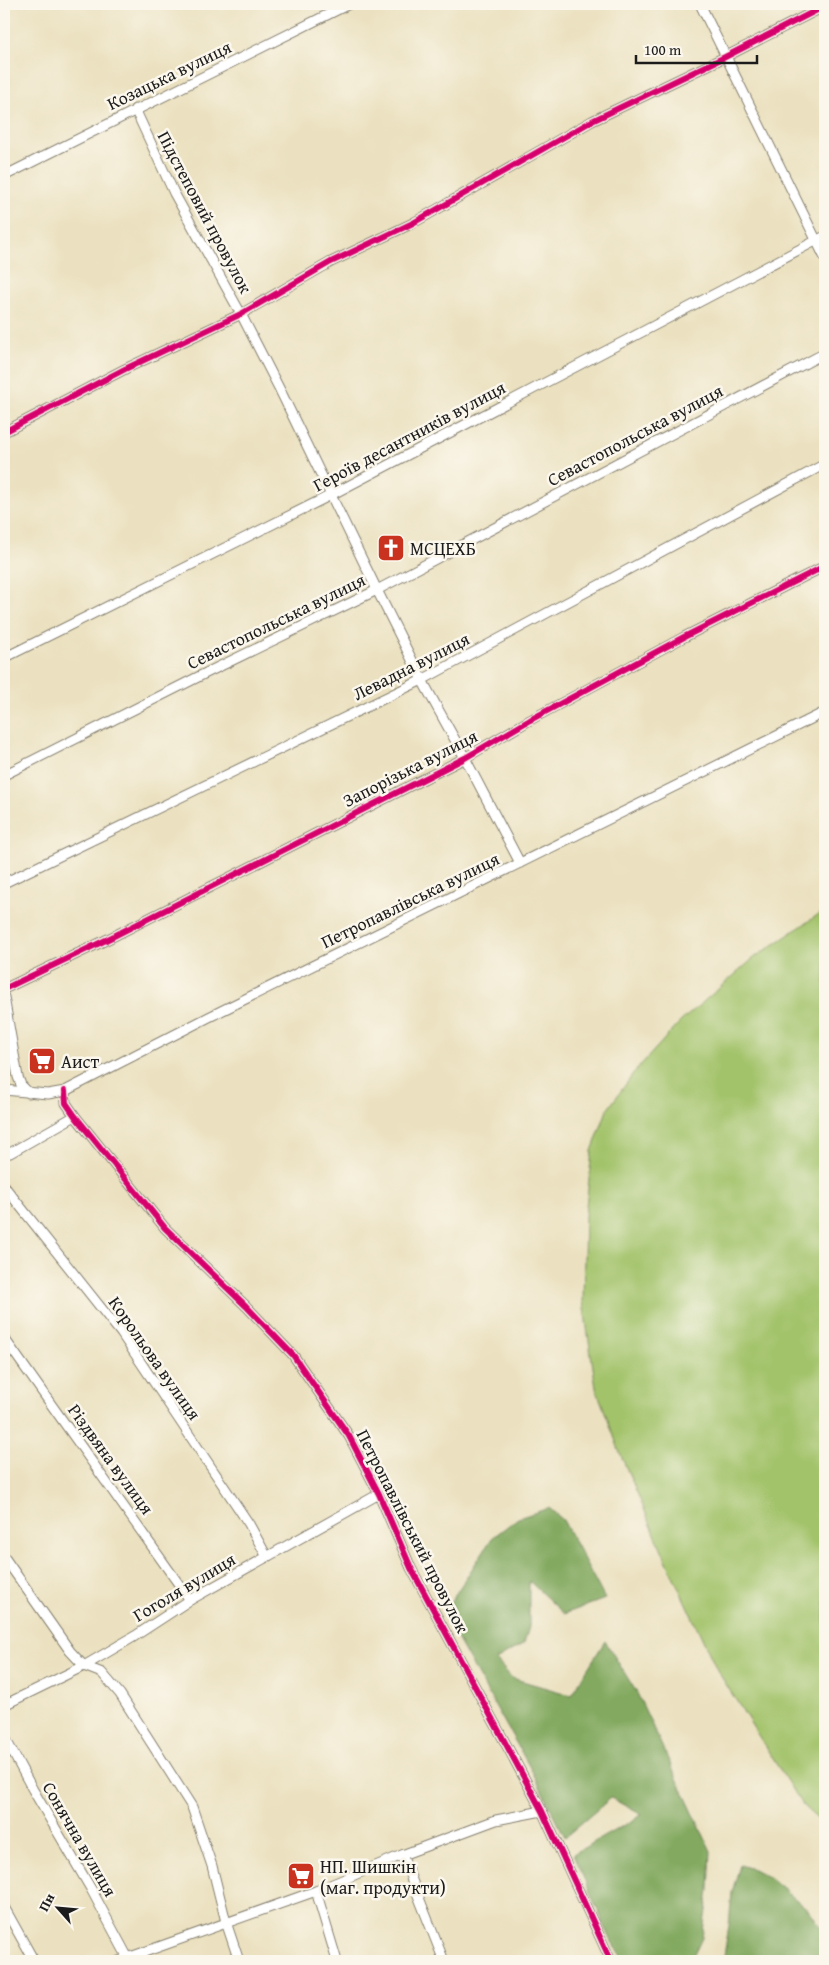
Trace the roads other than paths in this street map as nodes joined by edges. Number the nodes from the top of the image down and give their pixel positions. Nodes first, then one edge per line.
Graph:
1 (350, 4) edge
2 (700, 4) edge
3 (825, 6) edge
4 (725, 57) junction
5 (135, 110) junction
6 (4, 176) edge
7 (821, 238) edge
8 (825, 258) edge
9 (241, 314) junction
10 (825, 353) edge
11 (4, 432) edge
12 (825, 464) edge
13 (331, 496) junction
14 (825, 566) edge
15 (377, 590) junction
16 (4, 658) edge
17 (422, 680) junction
18 (825, 712) edge
19 (466, 758) junction
20 (4, 776) edge
21 (520, 864) junction
22 (4, 883) edge
23 (4, 989) edge
24 (4, 997) edge
25 (4, 1090) edge
26 (65, 1091) junction
27 (30, 1093) junction
28 (75, 1116) junction
29 (4, 1154) edge
30 (4, 1186) edge
31 (4, 1338) edge
32 (379, 1494) junction
33 (4, 1557) edge
34 (267, 1557) junction
35 (190, 1600) junction
36 (84, 1666) junction
37 (4, 1704) edge
38 (4, 1736) edge
39 (542, 1811) junction
40 (402, 1855) junction
41 (316, 1891) junction
42 (4, 1907) edge
43 (226, 1922) junction
44 (128, 1958) junction
45 (34, 1961) edge
46 (119, 1961) edge
47 (239, 1961) edge
48 (337, 1961) edge
49 (444, 1961) edge
50 (611, 1961) edge

1 - 5 street, Козацька вулиця
2 - 4 street
3 - 4 street
4 - 7 street
4 - 9 street
5 - 6 street, Козацька вулиця
5 - 9 street, Підстеповий провулок
7 - 8 street
7 - 13 street, Героїв десантників вулиця
9 - 11 street
9 - 13 street, Підстеповий провулок
10 - 15 street, Севастопольська вулиця
12 - 17 street, Левадна вулиця
13 - 15 street, Підстеповий провулок
13 - 16 street, Героїв десантників вулиця
14 - 19 street, Запорізька вулиця
15 - 17 street, Підстеповий провулок
15 - 20 street, Севастопольська вулиця
17 - 19 street, Підстеповий провулок
17 - 22 street, Левадна вулиця
18 - 21 street, Петропавлівська вулиця
19 - 21 street, Підстеповий провулок
19 - 23 street, Запорізька вулиця
21 - 26 street, Петропавлівська вулиця
24 - 27 street
25 - 27 street, Петропавлівська вулиця
26 - 27 street, Петропавлівська вулиця
26 - 28 street, Петропавлівський провулок
28 - 29 street
28 - 32 street, Петропавлівський провулок
30 - 34 street, Корольова вулиця
31 - 35 street, Різдвяна вулиця
32 - 34 street, Гоголя вулиця
32 - 39 street, Петропавлівський провулок
33 - 36 street
34 - 35 street, Гоголя вулиця
35 - 36 street, Гоголя вулиця
36 - 37 street, Гоголя вулиця
36 - 43 street
38 - 44 street, Сонячна вулиця
39 - 40 street
39 - 50 street, Петропавлівський провулок
40 - 41 street
40 - 49 street
41 - 43 street
41 - 48 street
42 - 45 street
43 - 44 street
43 - 47 street
44 - 46 street

